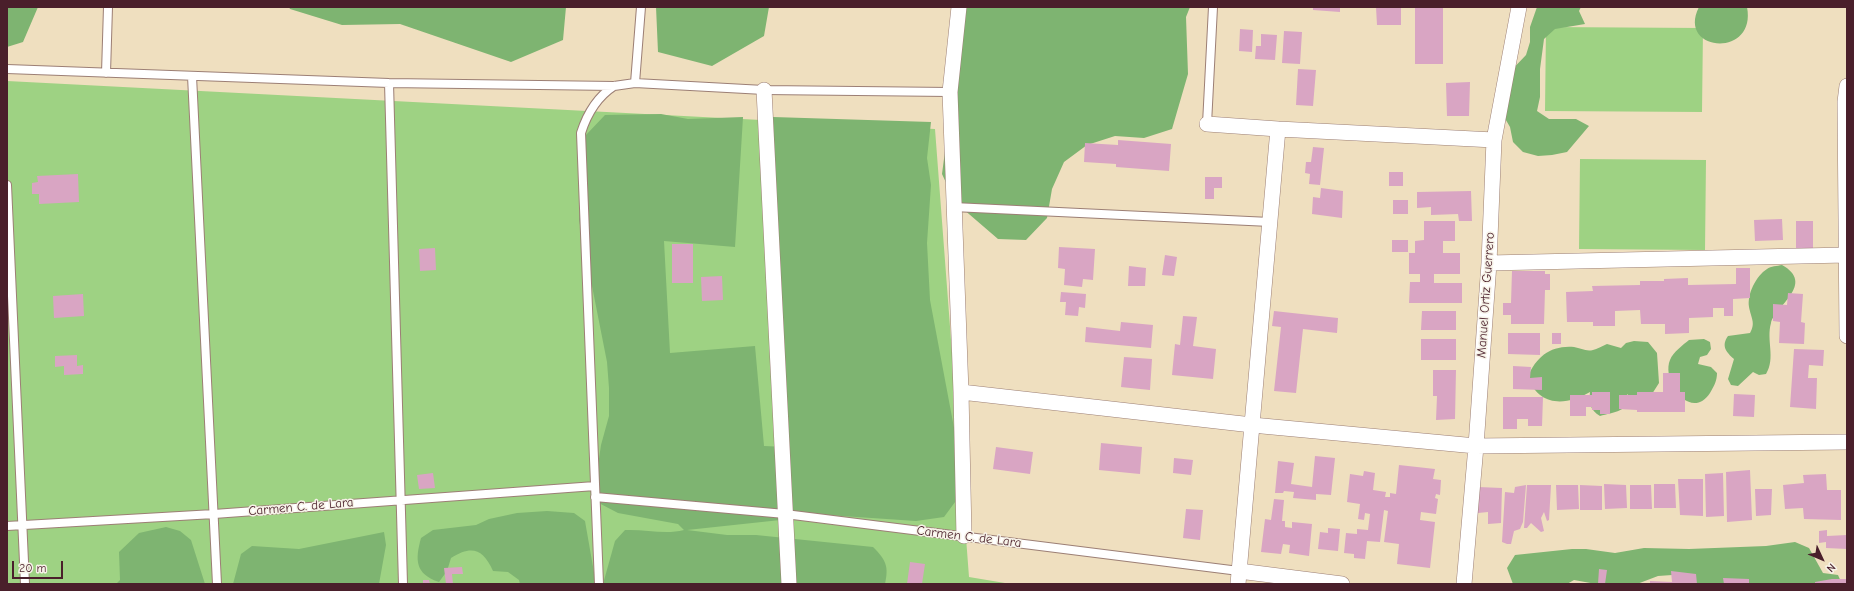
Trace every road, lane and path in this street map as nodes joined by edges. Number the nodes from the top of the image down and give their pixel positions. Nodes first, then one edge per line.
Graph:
1 (108, 7) edge
2 (641, 7) edge
3 (959, 7) edge
4 (1213, 7) edge
5 (1519, 7) edge
6 (7, 69) edge
7 (106, 73) junction
8 (192, 76) junction
9 (389, 83) junction
10 (635, 83) junction
11 (614, 86) junction
12 (1847, 86) edge
13 (764, 90) junction
14 (950, 92) junction
15 (1846, 101) edge
16 (1207, 124) joint
17 (1278, 129) junction
18 (1494, 140) junction
19 (7, 185) edge
20 (953, 207) junction
21 (1270, 222) junction
22 (1846, 255) junction
23 (1488, 263) junction
24 (9, 287) edge
25 (1847, 336) edge
26 (961, 392) junction
27 (1252, 425) junction
28 (1847, 442) edge
29 (1476, 446) junction
30 (595, 486) junction
31 (595, 497) junction
32 (400, 499) junction
33 (214, 514) junction
34 (785, 514) junction
35 (21, 525) junction
36 (7, 526) edge
37 (964, 536) junction
38 (1239, 578) edge
39 (26, 584) edge
40 (217, 584) edge
41 (403, 584) edge
42 (599, 584) edge
43 (789, 584) edge
44 (1342, 584) edge
45 (1464, 584) edge

1 - 7 lane
2 - 10 lane
3 - 14 street
4 - 16 lane
5 - 18 street, Manuel Ortiz Guerrero
6 - 7 lane
7 - 8 lane
8 - 9 lane
8 - 33 lane
9 - 11 lane
9 - 32 lane
10 - 11 lane
10 - 13 lane
11 - 30 lane
12 - 15 street
13 - 14 lane
13 - 34 street
14 - 20 street
15 - 22 street
16 - 17 street
17 - 18 street
17 - 21 street
18 - 23 street, Manuel Ortiz Guerrero
19 - 24 lane
20 - 21 lane
20 - 26 street
21 - 27 street
22 - 23 street
22 - 25 street
23 - 29 street, Manuel Ortiz Guerrero
24 - 35 lane
26 - 27 street
26 - 37 street
27 - 29 street
27 - 38 street
28 - 29 street
29 - 45 street, Manuel Ortiz Guerrero
30 - 31 lane
30 - 32 lane, Carmen C. de Lara
31 - 34 lane, Carmen C. de Lara
31 - 42 lane
32 - 33 lane, Carmen C. de Lara
32 - 41 lane
33 - 35 lane, Carmen C. de Lara
33 - 40 lane
34 - 37 lane, Carmen C. de Lara
34 - 43 street
35 - 36 lane, Carmen C. de Lara
35 - 39 lane
37 - 38 lane, Carmen C. de Lara
38 - 44 street, Carmen C. de Lara

